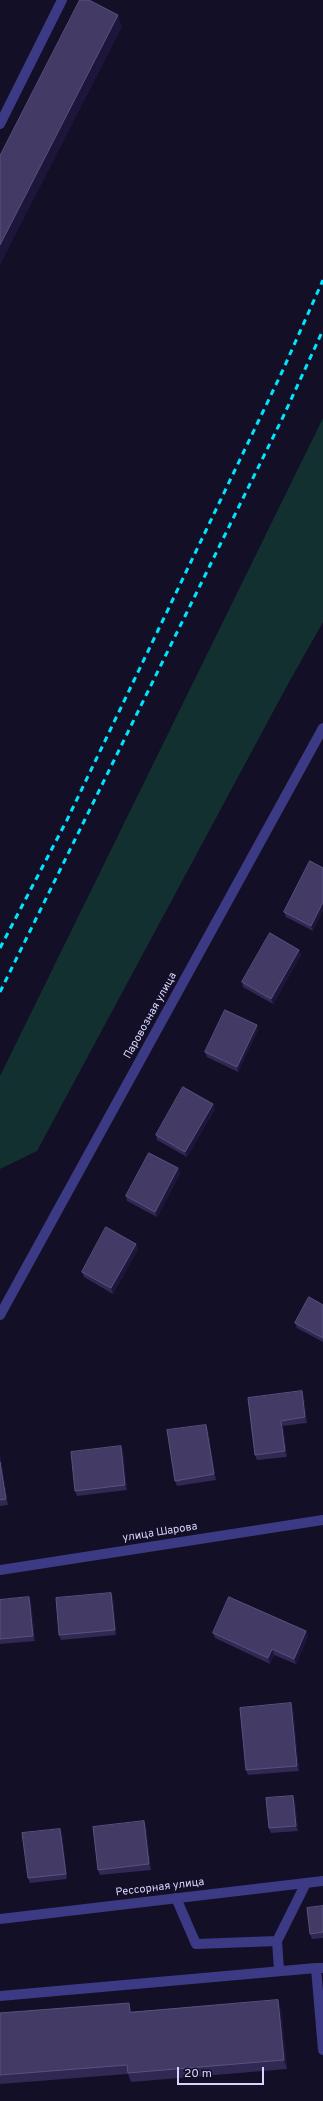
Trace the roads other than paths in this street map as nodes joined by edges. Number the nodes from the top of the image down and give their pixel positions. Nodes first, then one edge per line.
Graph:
1 (62, 0) edge
2 (0, 124) edge
3 (323, 728) edge
4 (0, 1315) edge
5 (323, 1520) edge
6 (0, 1570) edge
7 (323, 1881) edge
8 (306, 1883) junction
9 (176, 1898) junction
10 (0, 1919) edge
11 (277, 1941) junction
12 (319, 1968) edge
13 (279, 1970) junction
14 (0, 1996) edge
15 (323, 2050) edge

1 - 2 street
3 - 4 street, Паровозная улица
5 - 6 street, улица Шарова
7 - 8 street, Рессорная улица
8 - 9 street, Рессорная улица
8 - 11 street
9 - 10 street, Рессорная улица
9 - 11 street
11 - 13 street
12 - 13 street
12 - 15 street
13 - 14 street

